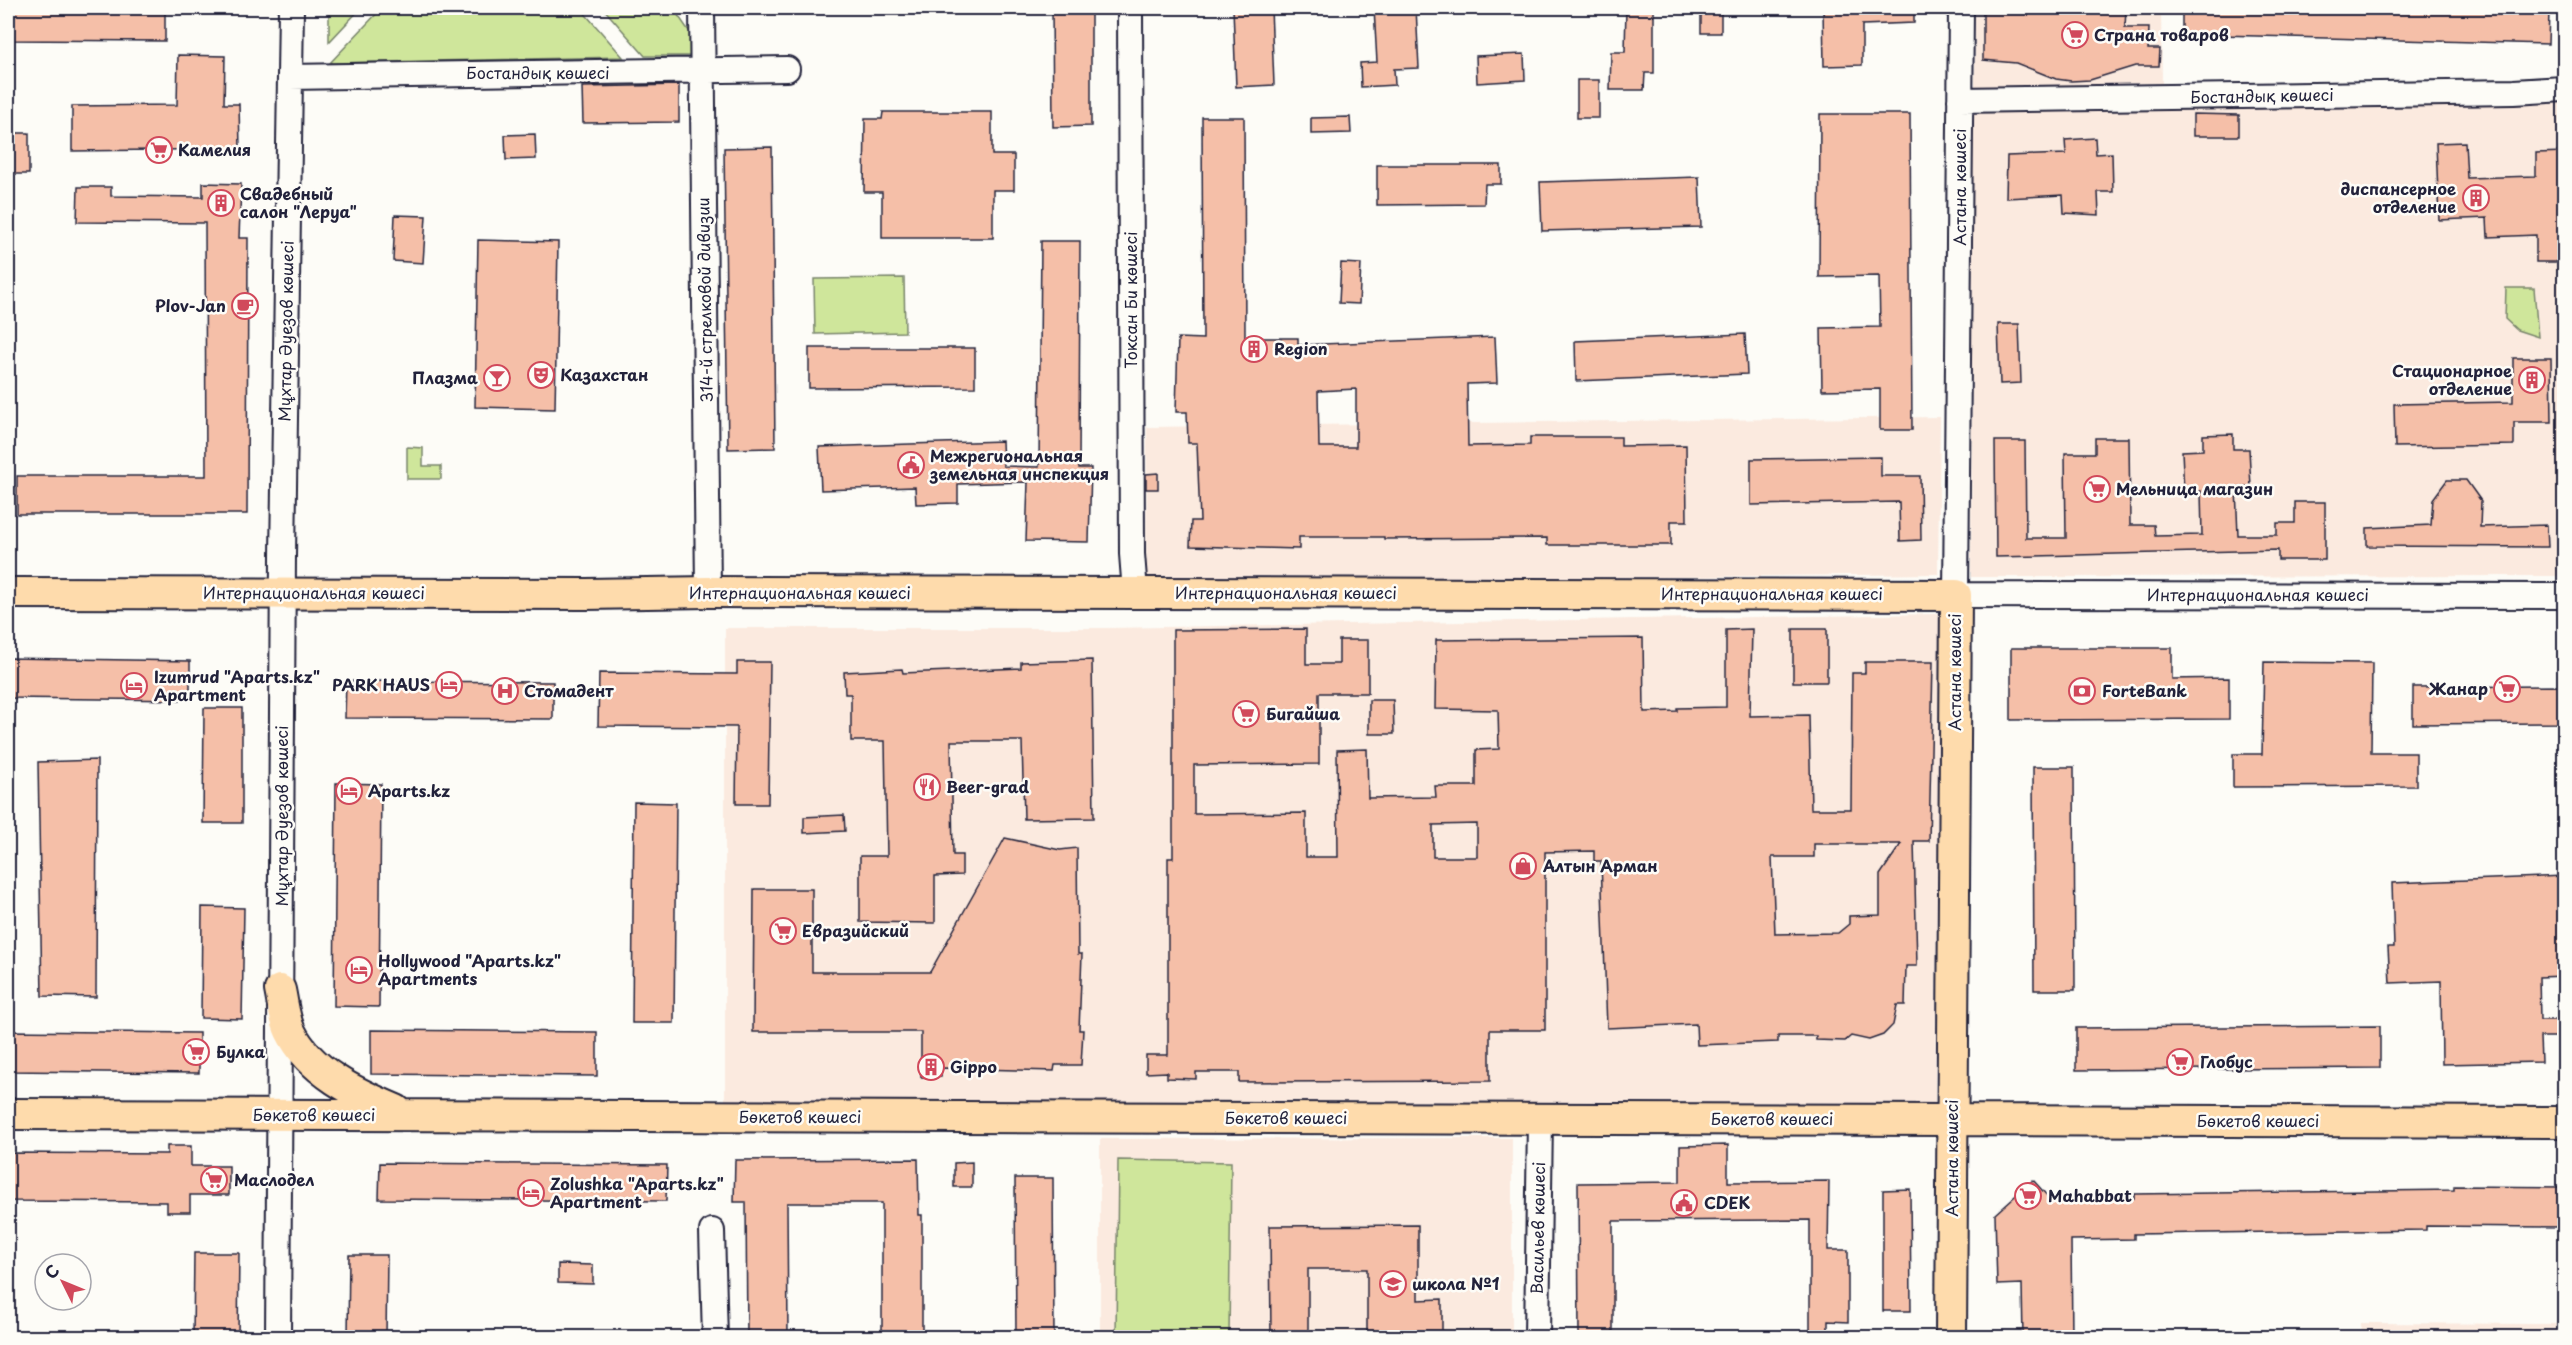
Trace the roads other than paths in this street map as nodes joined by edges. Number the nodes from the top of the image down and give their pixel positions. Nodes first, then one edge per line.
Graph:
1 (291, 8) edge
2 (702, 8) edge
3 (1130, 8) edge
4 (1961, 8) edge
5 (787, 69) dead end
6 (702, 71) junction
7 (290, 77) junction
8 (2565, 89) edge
9 (1960, 100) junction
10 (708, 592) junction
11 (1135, 592) junction
12 (8, 593) edge
13 (283, 593) junction
14 (1956, 595) junction
15 (2565, 596) edge
16 (280, 990) junction
17 (8, 1114) edge
18 (279, 1114) junction
19 (407, 1115) junction
20 (1540, 1119) junction
21 (1952, 1120) junction
22 (2565, 1122) edge
23 (712, 1231) dead end
24 (278, 1338) edge
25 (715, 1338) edge
26 (1537, 1338) edge
27 (1951, 1338) edge

1 - 7 street, Мұхтар Әуезов көшесі
2 - 6 street, 314-й стрелковой дивизии
3 - 11 street, Токсан Би көшесі
4 - 9 street, Астана көшесі
5 - 6 street, Бостандық көшесі
6 - 7 street, Бостандық көшесі
6 - 10 street, 314-й стрелковой дивизии
7 - 13 street, Мұхтар Әуезов көшесі
8 - 9 street, Бостандық көшесі
9 - 14 street, Астана көшесі
10 - 11 main road, Интернациональная көшесі
10 - 13 main road, Интернациональная көшесі
11 - 14 main road, Интернациональная көшесі
12 - 13 main road, Интернациональная көшесі
13 - 16 street, Мұхтар Әуезов көшесі
14 - 15 street, Интернациональная көшесі
14 - 21 main road, Астана көшесі
16 - 18 street, Мұхтар Әуезов көшесі
16 - 19 main road
17 - 18 main road, Бөкетов көшесі
18 - 19 main road, Бөкетов көшесі
18 - 24 street, Мұхтар Әуезов көшесі
19 - 20 main road, Бөкетов көшесі
20 - 21 main road, Бөкетов көшесі
20 - 26 street, Васильев көшесі
21 - 22 main road, Бөкетов көшесі
21 - 27 main road, Астана көшесі
23 - 25 street

